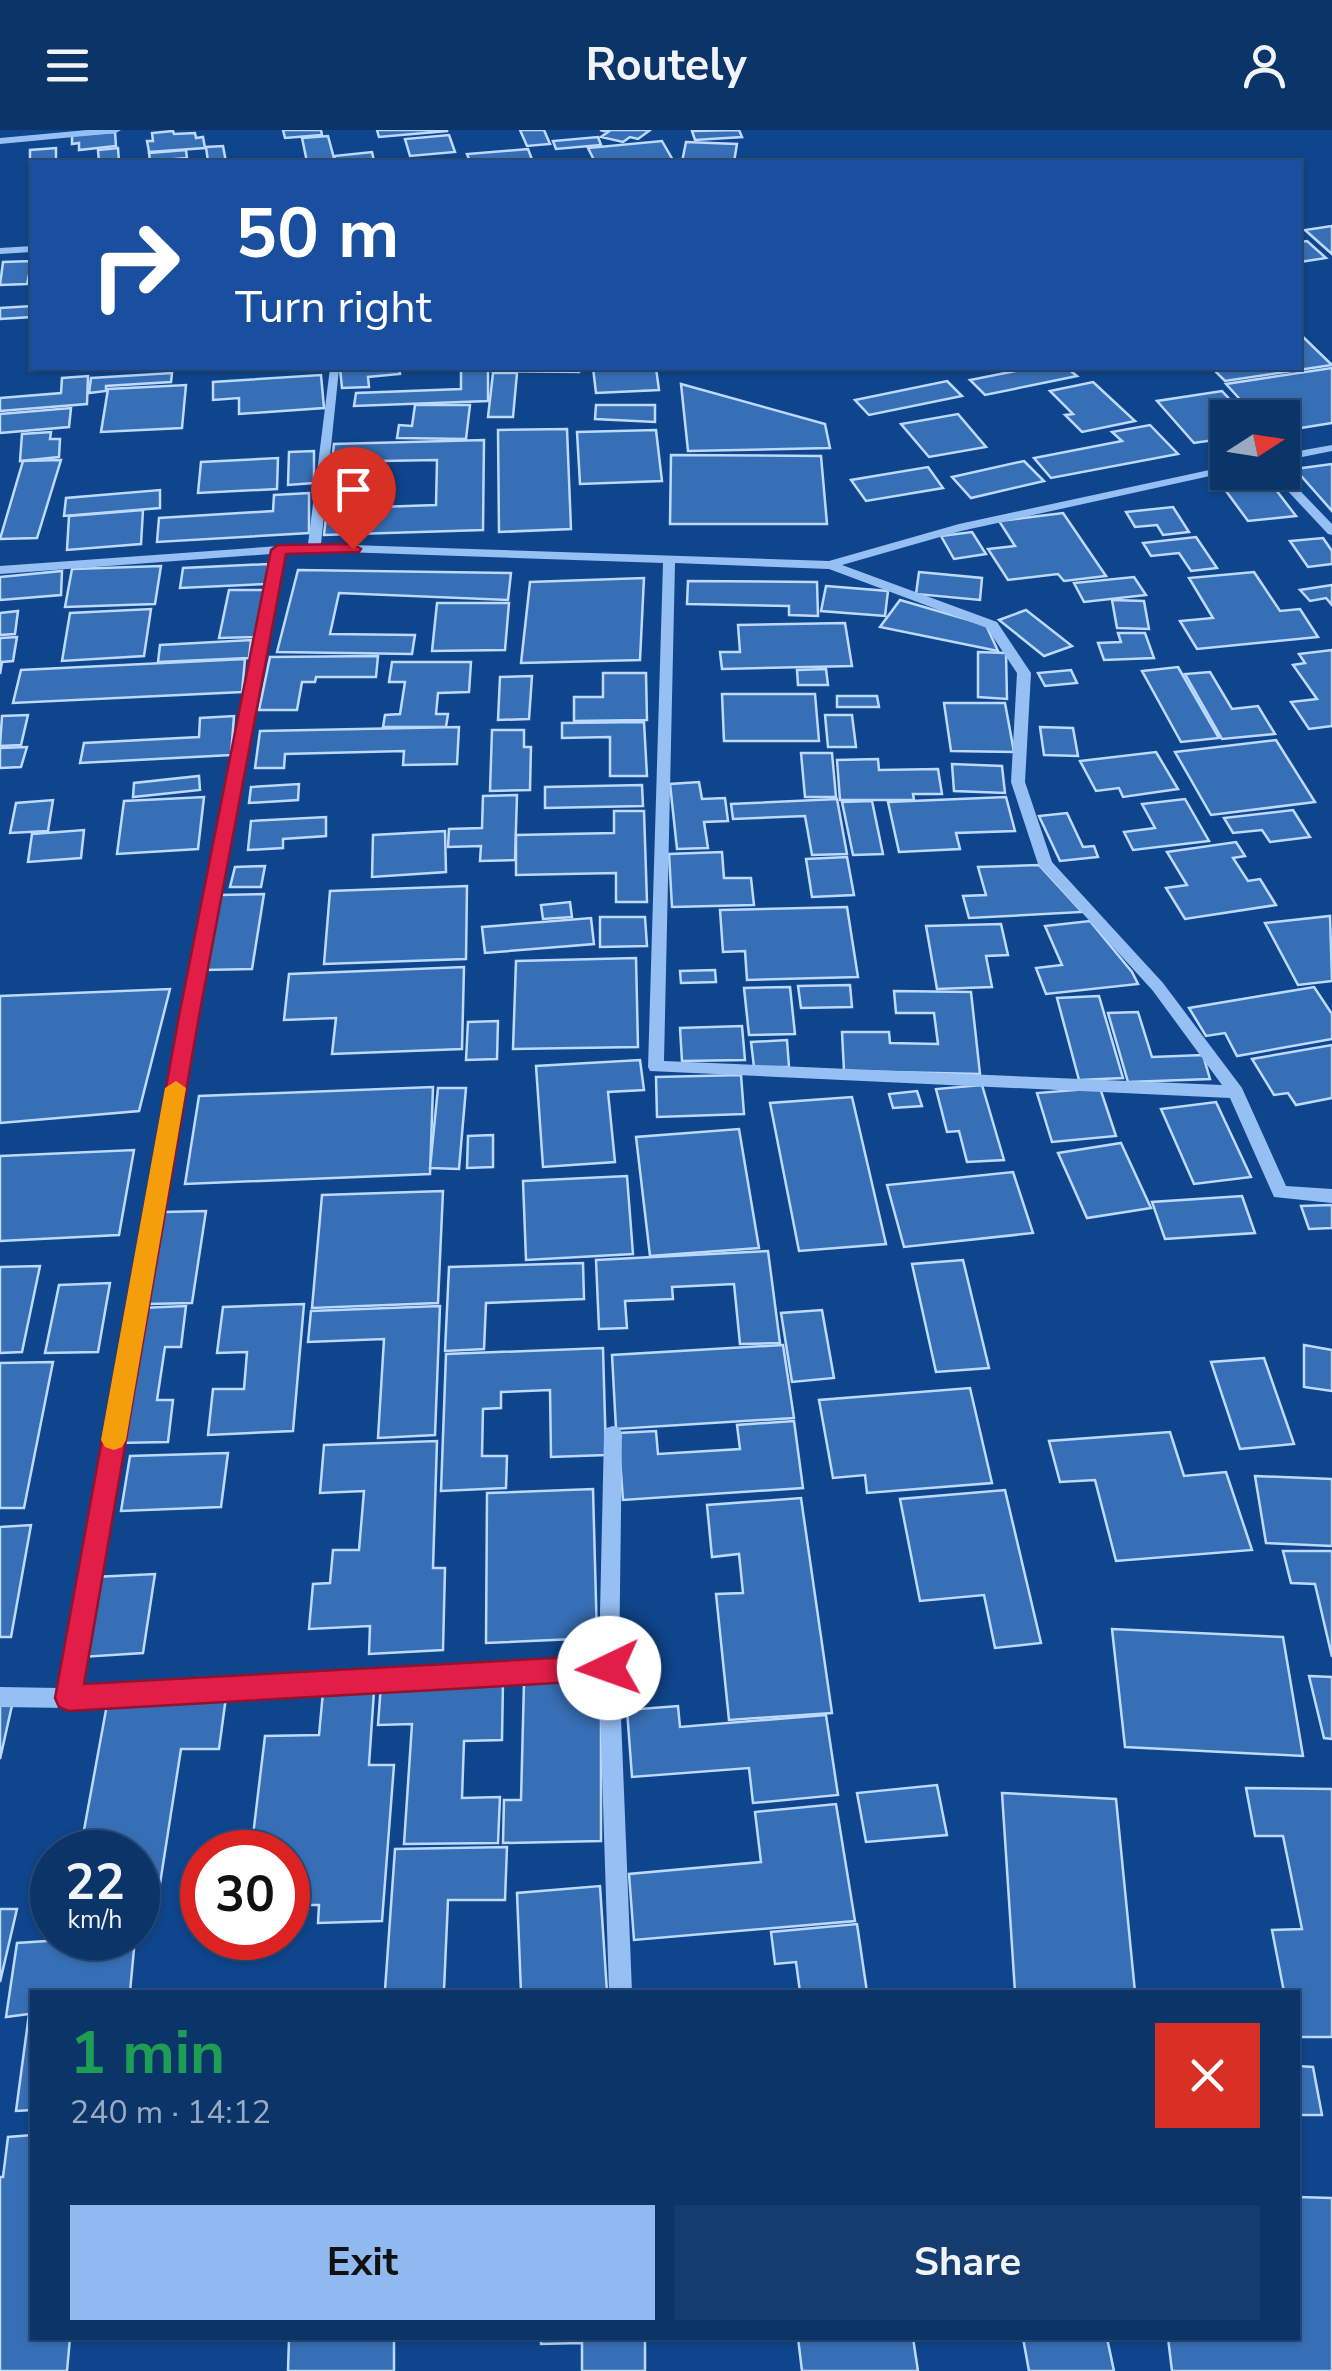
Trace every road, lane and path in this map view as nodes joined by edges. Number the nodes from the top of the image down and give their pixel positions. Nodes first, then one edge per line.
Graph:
1 (116, 130) edge
2 (0, 142) edge
3 (30, 249) edge
4 (0, 251) edge
5 (334, 370) edge
6 (1332, 448) edge
7 (1300, 454) edge
8 (1210, 473) edge
9 (1293, 490) edge
10 (1332, 531) edge
11 (314, 548) junction
12 (278, 550) junction
13 (669, 561) junction
14 (829, 565) junction
15 (0, 570) edge
16 (1236, 1092) junction
17 (1332, 1196) edge
18 (613, 1434) dead end
19 (609, 1668) junction
20 (0, 1696) edge
21 (68, 1698) junction
22 (620, 1990) edge

1 - 2 street
3 - 4 street
5 - 11 street
6 - 7 street
8 - 14 street
9 - 10 street
11 - 12 street
11 - 13 street
12 - 15 street
12 - 21 street
13 - 14 street
13 - 16 street
14 - 16 street
16 - 17 street
18 - 19 street
19 - 21 street
19 - 22 street
20 - 21 street

